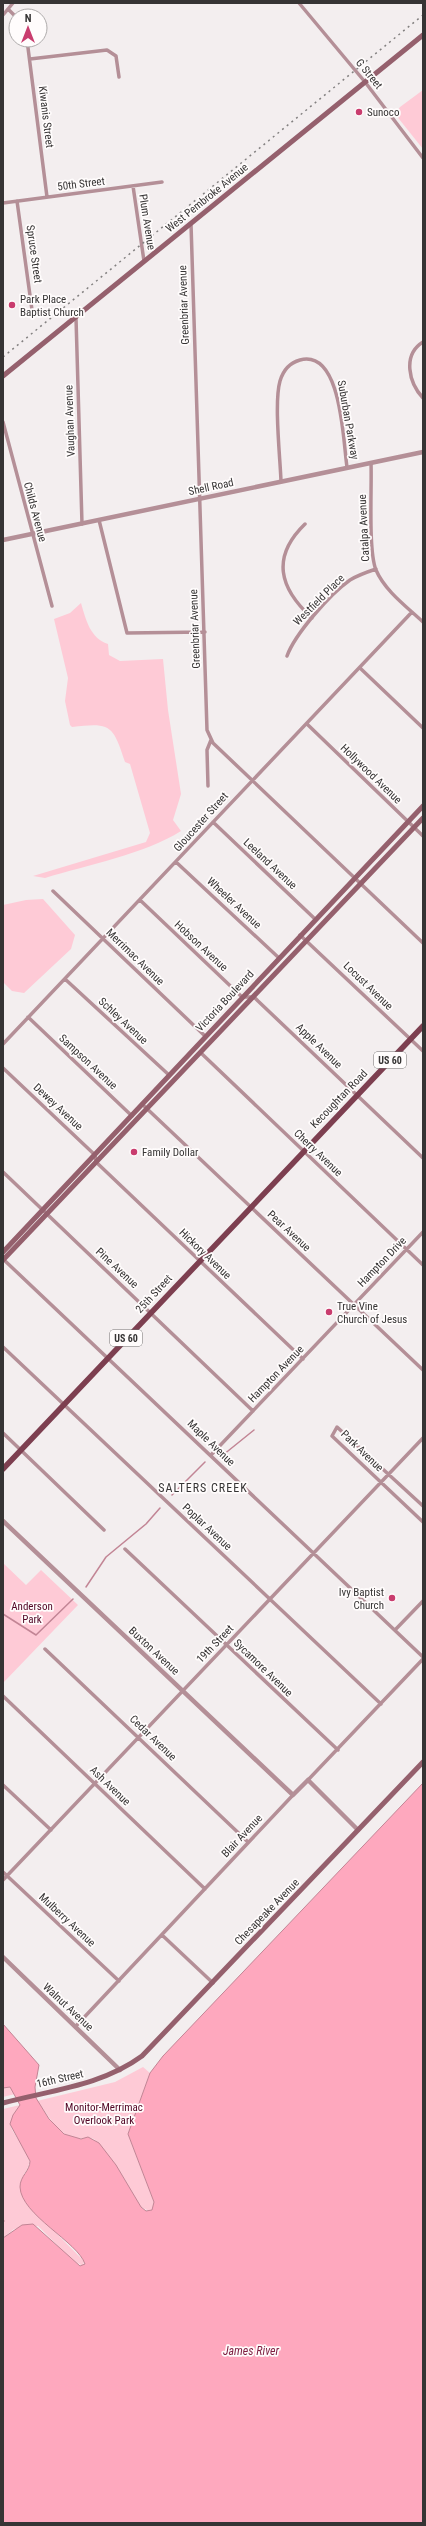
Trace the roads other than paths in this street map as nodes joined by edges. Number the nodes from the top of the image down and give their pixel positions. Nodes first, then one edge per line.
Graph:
1 (299, 3) edge
2 (8, 9) edge
3 (3, 15) edge
4 (423, 35) edge
5 (28, 48) edge
6 (30, 59) junction
7 (119, 77) dead end
8 (365, 82) junction
9 (423, 158) edge
10 (162, 182) dead end
11 (132, 186) junction
12 (47, 197) junction
13 (17, 201) junction
14 (3, 203) edge
15 (191, 224) junction
16 (144, 261) junction
17 (32, 310) dead end
18 (76, 318) junction
19 (423, 342) edge
20 (3, 376) edge
21 (423, 398) edge
22 (3, 422) edge
23 (423, 452) edge
24 (371, 462) junction
25 (347, 468) junction
26 (281, 481) junction
27 (200, 499) junction
28 (99, 520) junction
29 (82, 524) junction
30 (306, 524) dead end
31 (32, 534) junction
32 (3, 540) edge
33 (376, 569) junction
34 (52, 606) dead end
35 (412, 612) junction
36 (312, 618) junction
37 (423, 622) edge
38 (204, 632) junction
39 (286, 656) dead end
40 (360, 668) junction
41 (307, 724) junction
42 (423, 728) edge
43 (211, 739) junction
44 (251, 780) junction
45 (208, 786) dead end
46 (423, 806) edge
47 (423, 818) edge
48 (213, 822) junction
49 (408, 822) junction
50 (414, 827) junction
51 (423, 836) edge
52 (176, 862) junction
53 (355, 878) junction
54 (361, 884) junction
55 (53, 891) dead end
56 (140, 900) junction
57 (315, 919) junction
58 (300, 935) junction
59 (103, 939) junction
60 (307, 941) junction
61 (423, 943) edge
62 (279, 958) junction
63 (66, 979) junction
64 (242, 997) junction
65 (254, 997) junction
66 (28, 1017) junction
67 (423, 1026) edge
68 (205, 1036) junction
69 (410, 1039) junction
70 (3, 1044) edge
71 (423, 1051) edge
72 (201, 1053) junction
73 (3, 1068) edge
74 (169, 1075) junction
75 (357, 1095) junction
76 (142, 1104) junction
77 (146, 1109) junction
78 (132, 1115) junction
79 (136, 1120) junction
80 (303, 1152) junction
81 (95, 1155) junction
82 (423, 1158) edge
83 (96, 1162) junction
84 (287, 1169) joint
85 (3, 1172) edge
86 (250, 1207) junction
87 (45, 1212) junction
88 (423, 1232) edge
89 (406, 1250) junction
90 (3, 1252) edge
91 (3, 1260) edge
92 (199, 1261) junction
93 (423, 1266) edge
94 (354, 1305) junction
95 (151, 1312) junction
96 (3, 1347) edge
97 (108, 1357) junction
98 (303, 1360) junction
99 (423, 1370) edge
100 (64, 1404) junction
101 (253, 1411) junction
102 (3, 1433) edge
103 (423, 1438) edge
104 (21, 1450) junction
105 (211, 1455) junction
106 (3, 1469) edge
107 (390, 1474) junction
108 (382, 1483) junction
109 (423, 1506) edge
110 (423, 1514) edge
111 (420, 1518) junction
112 (3, 1521) edge
113 (423, 1522) edge
114 (104, 1530) dead end
115 (126, 1549) dead end
116 (314, 1554) junction
117 (270, 1600) junction
118 (423, 1601) edge
119 (395, 1630) junction
120 (226, 1646) junction
121 (45, 1649) dead end
122 (423, 1658) edge
123 (183, 1691) junction
124 (3, 1696) edge
125 (381, 1704) junction
126 (139, 1737) junction
127 (338, 1750) junction
128 (423, 1762) edge
129 (308, 1780) junction
130 (95, 1784) junction
131 (3, 1785) edge
132 (293, 1795) junction
133 (51, 1830) junction
134 (358, 1830) junction
135 (248, 1842) junction
136 (3, 1872) edge
137 (7, 1876) junction
138 (3, 1880) edge
139 (205, 1889) junction
140 (162, 1935) junction
141 (3, 1957) edge
142 (119, 1981) junction
143 (213, 1983) junction
144 (76, 2026) junction
145 (120, 2070) junction
146 (3, 2103) edge

1 - 8 street, G Street
2 - 3 street
4 - 8 main road, West Pembroke Avenue
5 - 6 street, Kiwanis Street
6 - 7 street
6 - 12 street, Kiwanis Street
8 - 9 street, G Street
8 - 15 main road, West Pembroke Avenue
10 - 11 street, 50th Street
11 - 12 street, 50th Street
11 - 16 street, Plum Avenue
12 - 13 street, 50th Street
13 - 14 street, 50th Street
13 - 17 street, Spruce Street
15 - 16 main road, West Pembroke Avenue
15 - 27 street, Greenbriar Avenue
16 - 18 main road, West Pembroke Avenue
18 - 20 main road, West Pembroke Avenue
18 - 29 street, Vaughan Avenue
19 - 21 street
22 - 31 street, Childs Avenue
23 - 24 street, Shell Road
24 - 25 street, Shell Road
24 - 33 street, Catalpa Avenue
25 - 26 street, Shell Road
25 - 26 street, Suburban Parkway
26 - 27 street, Shell Road
27 - 28 street, Shell Road
27 - 38 street, Greenbriar Avenue
28 - 29 street, Shell Road
28 - 38 street
29 - 31 street, Shell Road
30 - 36 street
31 - 32 street, Shell Road
31 - 34 street, Childs Avenue
33 - 35 street, Catalpa Avenue
33 - 36 street, Westfield Place
35 - 37 street, Catalpa Avenue
35 - 40 street, Gloucester Street
36 - 39 street, Westfield Place
38 - 43 street, Greenbriar Avenue
40 - 41 street, Gloucester Street
40 - 42 street
41 - 44 street, Gloucester Street
41 - 49 street, Hollywood Avenue
43 - 44 street
43 - 45 street
44 - 48 street, Gloucester Street
44 - 53 street
46 - 49 main road, Victoria Boulevard
47 - 50 main road, Victoria Boulevard
48 - 52 street, Gloucester Street
48 - 57 street, Leeland Avenue
49 - 50 street, Hollywood Avenue
49 - 53 main road, Victoria Boulevard
50 - 51 street, Hollywood Avenue
50 - 54 main road, Victoria Boulevard
52 - 56 street, Gloucester Street
52 - 62 street, Wheeler Avenue
53 - 54 street
53 - 57 main road, Victoria Boulevard
54 - 60 main road, Victoria Boulevard
54 - 61 street
55 - 59 street, Merrimac Avenue
56 - 59 street, Gloucester Street
56 - 64 street, Hobson Avenue
57 - 58 main road, Victoria Boulevard
58 - 60 street, Locust Avenue
58 - 62 main road, Victoria Boulevard
59 - 63 street, Gloucester Street
59 - 68 street, Merrimac Avenue
60 - 65 main road, Victoria Boulevard
60 - 69 street, Locust Avenue
62 - 64 main road, Victoria Boulevard
63 - 66 street, Gloucester Street
63 - 74 street, Schley Avenue
64 - 65 street
64 - 68 main road, Victoria Boulevard
65 - 72 main road, Victoria Boulevard
65 - 75 street, Apple Avenue
66 - 70 street, Gloucester Street
66 - 78 street, Sampson Avenue
67 - 69 main road, Kecoughtan Road / US 60
68 - 74 main road, Victoria Boulevard
69 - 71 street, Locust Avenue
69 - 75 main road, Kecoughtan Road / US 60
72 - 77 main road, Victoria Boulevard
72 - 80 street, Cherry Avenue
73 - 81 street, Dewey Avenue
74 - 76 main road, Victoria Boulevard
75 - 80 main road, Kecoughtan Road / US 60
75 - 82 street, Apple Avenue
76 - 77 street, Pear Avenue
76 - 78 main road, Victoria Boulevard
77 - 79 main road, Victoria Boulevard
77 - 86 street, Pear Avenue
78 - 79 street, Sampson Avenue
78 - 81 main road, Victoria Boulevard
79 - 83 main road, Victoria Boulevard
80 - 84 main road, Kecoughtan Road / US 60
80 - 89 street, Cherry Avenue
81 - 83 street
81 - 87 main road, Victoria Boulevard
83 - 87 main road, Victoria Boulevard
83 - 92 street, Hickory Avenue
84 - 86 main road, 25th Street / US 60
85 - 87 street, Pine Avenue
86 - 92 main road, 25th Street / US 60
86 - 94 street, Pear Avenue
87 - 90 main road
87 - 91 main road
87 - 95 street, Pine Avenue
88 - 89 street, Hampton Drive
89 - 93 street, Cherry Avenue
89 - 94 street, Hampton Drive
91 - 97 street, Maple Avenue
92 - 95 main road, 25th Street / US 60
92 - 98 street, Hickory Avenue
94 - 98 street, Hampton Avenue
94 - 99 street, Pear Avenue
95 - 97 main road, 25th Street / US 60
95 - 101 street, Pine Avenue
96 - 100 street, Poplar Avenue
97 - 100 main road, 25th Street / US 60
97 - 105 street, Maple Avenue
98 - 101 street, Hampton Avenue
100 - 104 main road, 25th Street / US 60
100 - 117 street, Poplar Avenue
101 - 105 street, Hampton Avenue
102 - 104 street
103 - 107 street, 19th Street
104 - 106 main road, 25th Street / US 60
104 - 114 street
105 - 116 street, Maple Avenue
107 - 108 street, 19th Street
107 - 108 street, Park Avenue
107 - 109 street, Park Avenue
108 - 111 street, Park Avenue
108 - 116 street, 19th Street
110 - 111 street
111 - 113 street, Park Avenue
112 - 123 street, Buxton Avenue
115 - 120 street, Sycamore Avenue
116 - 117 street, 19th Street
116 - 119 street, Maple Avenue
117 - 120 street, 19th Street
117 - 125 street, Poplar Avenue
118 - 119 street
119 - 122 street, Maple Avenue
120 - 123 street, 19th Street
120 - 127 street, Sycamore Avenue
121 - 126 street, Cedar Avenue
122 - 125 street, Blair Avenue
123 - 126 street, 19th Street
123 - 132 street, Buxton Avenue
124 - 130 street, Ash Avenue
125 - 127 street, Blair Avenue
126 - 130 street, 19th Street
126 - 135 street, Cedar Avenue
127 - 129 street, Blair Avenue
128 - 134 main road, Chesapeake Avenue
129 - 132 street, Blair Avenue
129 - 134 street
130 - 133 street, 19th Street
130 - 139 street, Ash Avenue
131 - 133 street
132 - 135 street, Blair Avenue
133 - 137 street, 19th Street
134 - 143 main road, Chesapeake Avenue
135 - 139 street, Blair Avenue
136 - 137 street, Mulberry Avenue
137 - 138 street, 19th Street
137 - 142 street, Mulberry Avenue
139 - 140 street, Blair Avenue
140 - 142 street, Blair Avenue
140 - 143 street
141 - 144 street, Walnut Avenue
142 - 144 street, Blair Avenue
143 - 145 main road, Chesapeake Avenue
144 - 145 street, Walnut Avenue
145 - 146 main road, 16th Street

